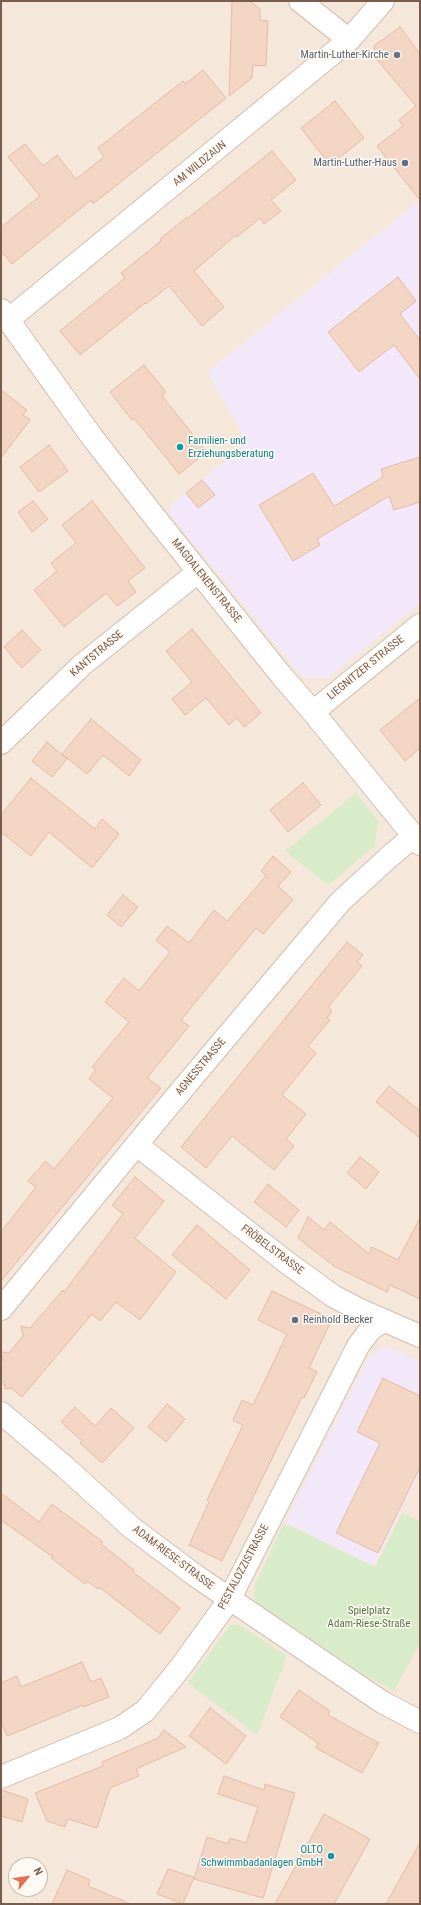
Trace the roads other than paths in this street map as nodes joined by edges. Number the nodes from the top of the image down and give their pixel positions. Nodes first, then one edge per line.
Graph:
1 (300, 1) edge
2 (383, 1) edge
3 (349, 40) junction
4 (5, 315) edge
5 (198, 572) junction
6 (420, 625) edge
7 (313, 712) junction
8 (1, 743) edge
9 (417, 840) edge
10 (137, 1145) junction
11 (1, 1309) edge
12 (384, 1320) junction
13 (420, 1336) edge
14 (1, 1413) edge
15 (229, 1600) junction
16 (420, 1722) edge
17 (1, 1777) edge

1 - 3 street
2 - 3 street, AM WILDZAUN
3 - 4 street, AM WILDZAUN
4 - 5 street, MAGDALENENSTRASSE
5 - 7 street, MAGDALENENSTRASSE
5 - 8 street, KANTSTRASSE
6 - 7 street, LIEGNITZER STRASSE
7 - 9 street, MAGDALENENSTRASSE
9 - 10 street, AGNESSTRASSE
10 - 11 street, AGNESSTRASSE
10 - 12 street, FRÖBELSTRASSE
12 - 13 street, FRÖBELSTRASSE
12 - 15 street, PESTALOZZISTRASSE
14 - 15 street, ADAM-RIESE-STRASSE
15 - 16 street, ADAM-RIESE-STRASSE
15 - 17 street, PESTALOZZISTRASSE

